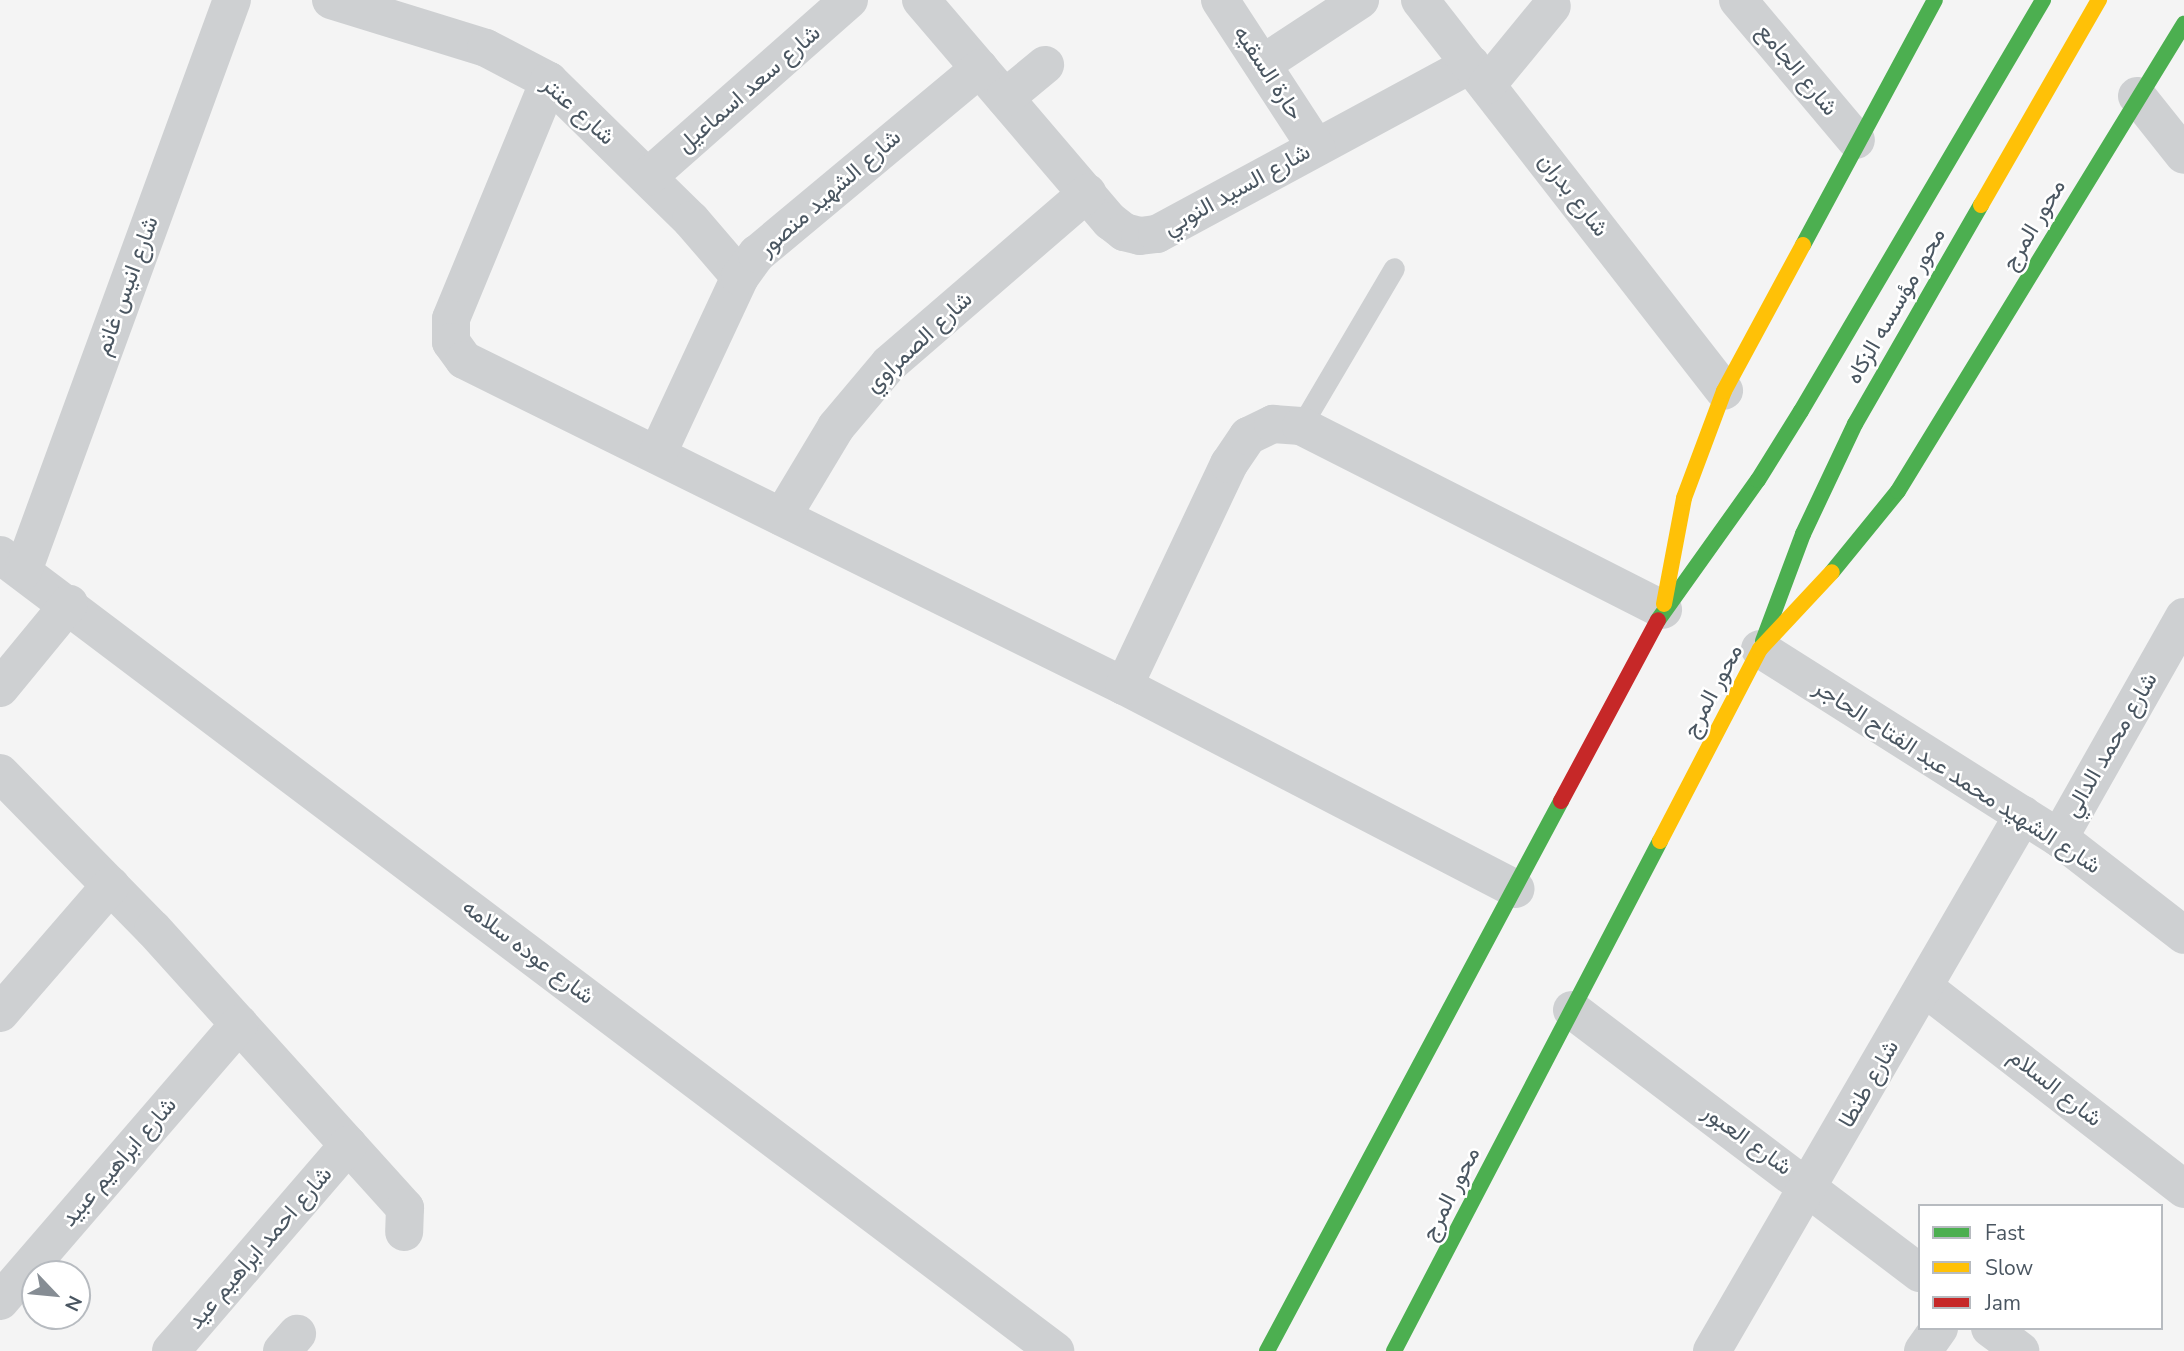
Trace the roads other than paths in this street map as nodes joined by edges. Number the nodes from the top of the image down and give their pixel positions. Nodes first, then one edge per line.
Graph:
1 (232, 0) edge
2 (331, 0) edge
3 (849, 0) edge
4 (921, 0) edge
5 (1220, 0) edge
6 (1360, 0) edge
7 (1420, 0) edge
8 (1738, 0) edge
9 (1935, 0) edge
10 (2043, 0) edge
11 (2099, 0) edge
12 (1552, 6) dead end
13 (2184, 24) edge
14 (1264, 64) junction
15 (1045, 65) dead end
16 (980, 68) junction
17 (1479, 74) junction
18 (549, 81) junction
19 (2137, 96) junction
20 (1005, 98) junction
21 (1856, 139) junction
22 (1316, 147) junction
23 (2184, 155) edge
24 (649, 177) junction
25 (1087, 193) junction
26 (1394, 268) dead end
27 (740, 277) junction
28 (1724, 391) junction
29 (1301, 426) junction
30 (657, 455) junction
31 (782, 517) junction
32 (12, 563) edge
33 (69, 604) junction
34 (1663, 610) junction
35 (2183, 619) edge
36 (1760, 649) junction
37 (1124, 686) junction
38 (0, 688) edge
39 (0, 773) edge
40 (2023, 815) junction
41 (2059, 838) junction
42 (111, 885) junction
43 (1516, 889) junction
44 (2184, 934) edge
45 (1925, 988) junction
46 (1572, 1010) junction
47 (0, 1013) edge
48 (239, 1024) junction
49 (348, 1145) junction
50 (1810, 1186) junction
51 (2184, 1189) edge
52 (404, 1232) dead end
53 (1918, 1271) edge
54 (0, 1301) edge
55 (1938, 1330) edge
56 (1993, 1330) edge
57 (1399, 1349) edge
58 (172, 1351) edge
59 (1055, 1351) edge
60 (1267, 1351) edge
61 (1712, 1351) edge
62 (1923, 1351) edge
63 (2020, 1351) edge

1 - 32 street, شارع انيس غانم
2 - 18 street, شارع عنتر
3 - 24 street, شارع سعد اسماعيل
4 - 16 street, شارع السيد النوبي
5 - 14 street, حارة السقيه
6 - 14 street
7 - 17 street, شارع بدران
8 - 21 street, شارع الجامع
9 - 21 main road
10 - 34 main road, محور مؤسسه الزكاه
11 - 36 main road, محور مؤسسه الزكاه
12 - 17 street
13 - 19 main road, محور المرج
14 - 22 street, حارة السقيه
15 - 20 street
16 - 20 street, شارع السيد النوبي
16 - 27 street, شارع الشهيد منصور
17 - 22 street, شارع السيد النوبي
17 - 28 street, شارع بدران
18 - 24 street, شارع عنتر
18 - 30 street
19 - 23 street
19 - 36 main road, محور المرج
20 - 25 street, شارع السيد النوبي
21 - 28 main road
22 - 25 street, شارع السيد النوبي
24 - 27 street, شارع عنتر
25 - 31 street, شارع الصمراوي
26 - 29 lane
27 - 30 street, شارع الشهيد منصور
28 - 34 main road
29 - 34 street
29 - 37 street
30 - 31 street
31 - 37 street
32 - 33 street, شارع عوده سلامه
33 - 38 street
33 - 59 street, شارع عوده سلامه
34 - 43 main road
35 - 41 street, شارع محمد الدالي
36 - 40 street, شارع الشهيد محمد عبد الفتاح الحاجر
36 - 46 main road, محور المرج
37 - 43 street
39 - 42 street
40 - 41 street, شارع الشهيد محمد عبد الفتاح الحاجر
40 - 45 street, شارع طنطا
41 - 44 street, شارع الشهيد محمد عبد الفتاح الحاجر
42 - 47 street
42 - 48 street
43 - 60 main road
45 - 50 street, شارع طنطا
45 - 51 street, شارع السلام
46 - 50 street, شارع العبور
46 - 57 main road, محور المرج
48 - 49 street
48 - 54 street, شارع ابراهيم عبيد
49 - 52 street
49 - 58 street, شارع احمد ابراهيم عيد
50 - 53 street, شارع العبور
50 - 61 street, شارع طنطا
55 - 62 street
56 - 63 street

